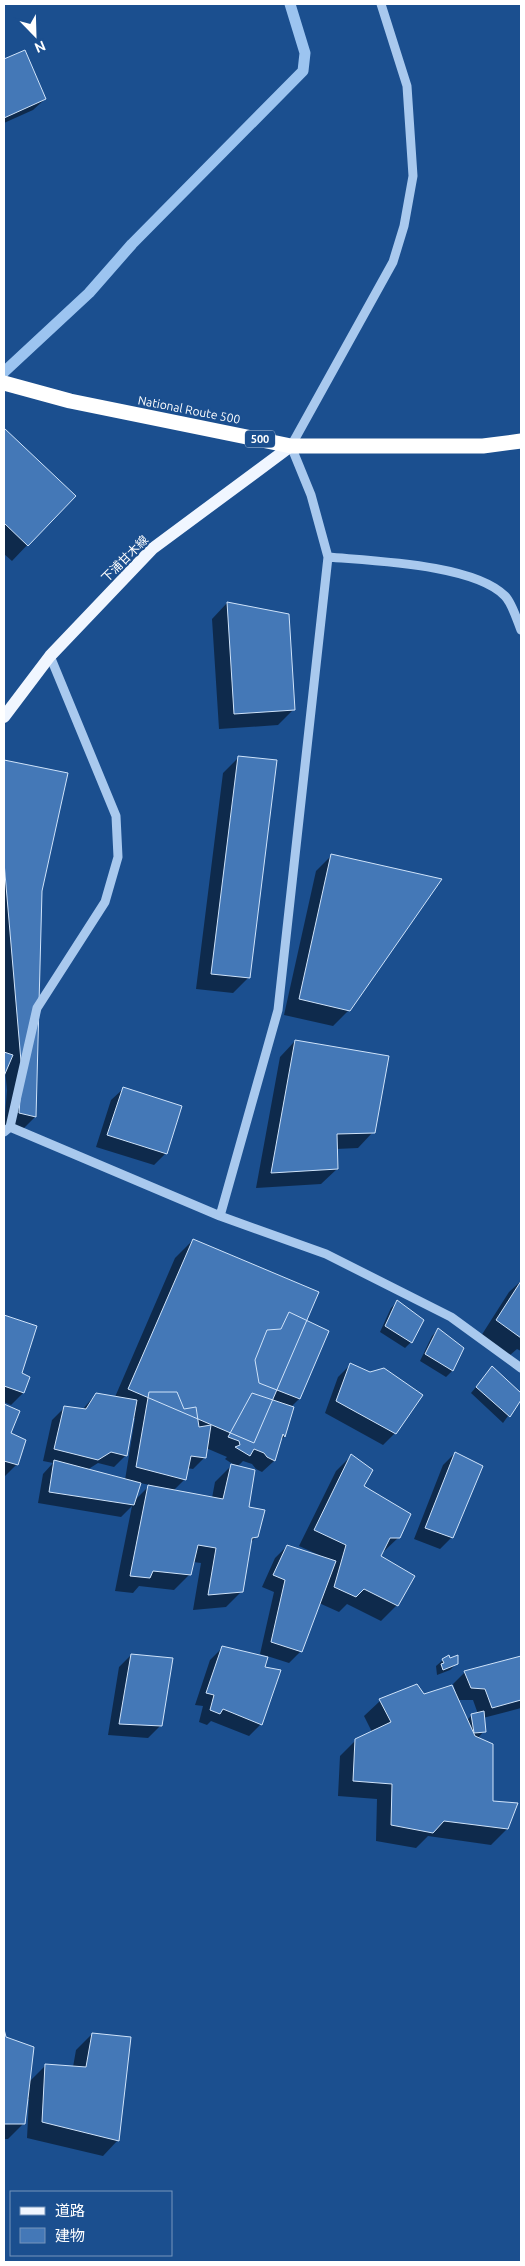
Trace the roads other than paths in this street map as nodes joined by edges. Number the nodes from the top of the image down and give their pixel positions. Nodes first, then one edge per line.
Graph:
1 (381, 4) edge
2 (4, 383) edge
3 (521, 441) edge
4 (291, 446) junction
5 (328, 557) junction
6 (521, 630) edge
7 (50, 656) junction
8 (4, 717) edge
9 (7, 1130) edge
10 (220, 1216) junction
11 (521, 1368) edge

1 - 4 street
2 - 4 highway, National Route 500 / 500
3 - 4 highway, National Route 500 / 500
4 - 5 street
4 - 7 main road, 下浦甘木線
5 - 6 street
5 - 10 street
7 - 8 main road, 下浦甘木線
7 - 9 street
9 - 10 street
10 - 11 street

